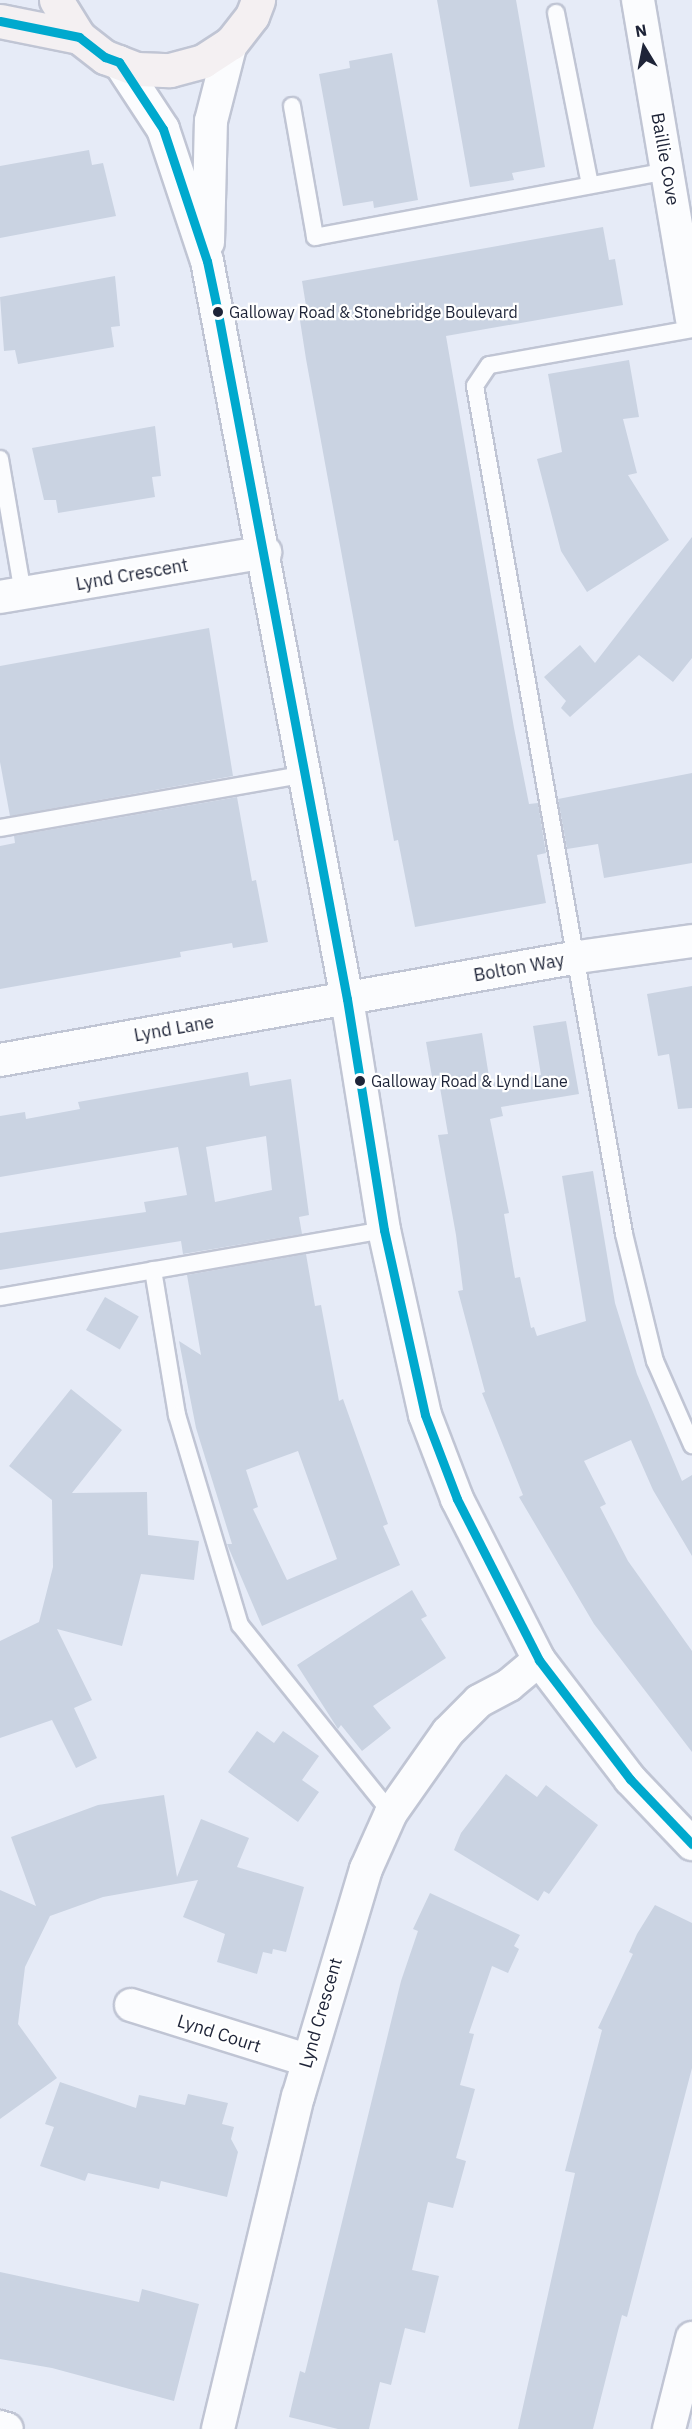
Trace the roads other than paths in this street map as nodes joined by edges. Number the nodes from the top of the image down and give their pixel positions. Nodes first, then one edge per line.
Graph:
1 (56, 0) edge
2 (258, 0) edge
3 (638, 0) edge
4 (556, 13) dead end
5 (0, 21) edge
6 (79, 37) junction
7 (231, 43) junction
8 (119, 62) junction
9 (292, 106) dead end
10 (667, 171) junction
11 (590, 185) junction
12 (207, 261) junction
13 (692, 318) edge
14 (692, 329) edge
15 (0, 459) edge
16 (265, 552) junction
17 (12, 595) edge
18 (302, 775) junction
19 (0, 828) edge
20 (692, 941) edge
21 (578, 957) junction
22 (347, 999) junction
23 (0, 1060) edge
24 (384, 1230) junction
25 (153, 1270) junction
26 (0, 1297) edge
27 (692, 1445) edge
28 (539, 1660) junction
29 (391, 1812) junction
30 (692, 1844) edge
31 (131, 2005) dead end
32 (307, 2060) junction
33 (692, 2338) edge
34 (0, 2427) edge
35 (7, 2429) edge
36 (218, 2429) edge
37 (669, 2429) edge

1 - 6 main road
2 - 7 main road
3 - 10 street, Baillie Cove
4 - 11 lane
5 - 6 main road
6 - 8 main road
7 - 8 main road
7 - 12 street
8 - 12 street
9 - 11 lane
10 - 11 lane
10 - 13 street, Baillie Cove
12 - 16 street
14 - 21 lane
15 - 17 lane
16 - 17 street, Lynd Crescent
16 - 18 street
18 - 19 lane
18 - 22 street
20 - 21 street, Bolton Way
21 - 22 street, Bolton Way
21 - 27 lane
22 - 23 street, Lynd Lane
22 - 24 street
24 - 25 lane
24 - 28 street
25 - 26 lane
25 - 29 lane
28 - 29 street, Lynd Crescent
28 - 30 street
29 - 32 street, Lynd Crescent
31 - 32 street, Lynd Court
32 - 36 street, Lynd Crescent
33 - 37 street
34 - 35 street

